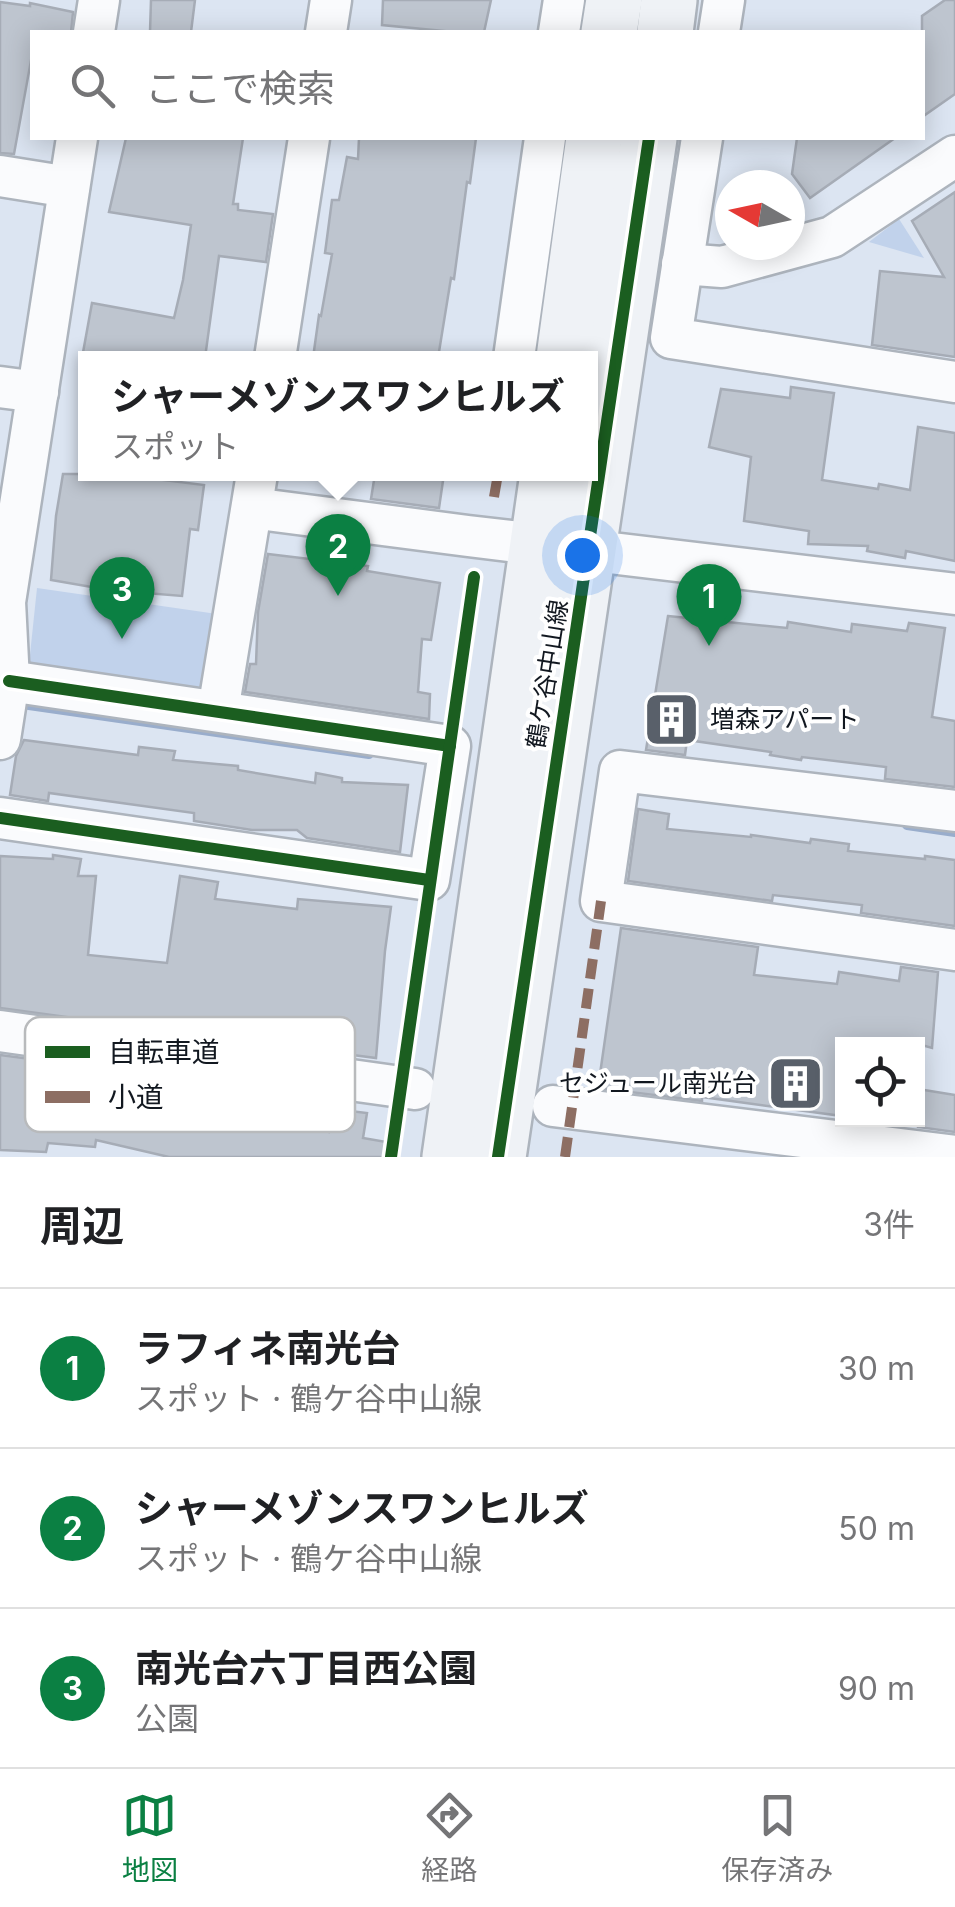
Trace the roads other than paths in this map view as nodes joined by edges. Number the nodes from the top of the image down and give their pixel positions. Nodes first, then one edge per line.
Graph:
1 (99, 0) edge
2 (330, 0) edge
3 (564, 0) edge
4 (614, 0) edge
5 (670, 0) edge
6 (724, 0) edge
7 (94, 30) edge
8 (326, 30) edge
9 (559, 30) edge
10 (609, 30) edge
11 (665, 30) edge
12 (719, 30) edge
13 (77, 140) edge
14 (309, 140) edge
15 (544, 140) edge
16 (594, 140) edge
17 (650, 140) edge
18 (702, 140) edge
19 (955, 156) edge
20 (0, 176) edge
21 (69, 186) junction
22 (682, 264) junction
23 (276, 351) edge
24 (515, 351) edge
25 (565, 351) edge
26 (955, 382) edge
27 (598, 386) edge
28 (19, 389) edge
29 (550, 481) edge
30 (578, 481) edge
31 (254, 491) edge
32 (564, 548) junction
33 (955, 594) edge
34 (2, 602) edge
35 (5, 708) edge
36 (218, 711) junction
37 (955, 811) edge
38 (0, 818) edge
39 (955, 950) edge
40 (0, 1031) edge
41 (25, 1034) edge
42 (355, 1081) edge
43 (415, 1089) dead end
44 (553, 1106) dead end
45 (955, 1156) edge
46 (450, 1157) edge
47 (498, 1157) edge

1 - 7 street
2 - 8 street
3 - 9 street
4 - 10 street
5 - 11 street
6 - 12 street
13 - 21 street
14 - 23 street
15 - 24 street
16 - 25 street
17 - 27 street, 鶴ケ谷中山線
18 - 22 street
19 - 22 street
20 - 21 street
21 - 28 street
22 - 26 street
28 - 34 street
29 - 32 street
30 - 32 street, 鶴ケ谷中山線
31 - 32 street
31 - 36 street
32 - 33 street
32 - 46 street
32 - 47 street, 鶴ケ谷中山線
34 - 35 street
35 - 36 street
36 - 38 street
37 - 39 street
40 - 41 street
42 - 43 street
44 - 45 street

